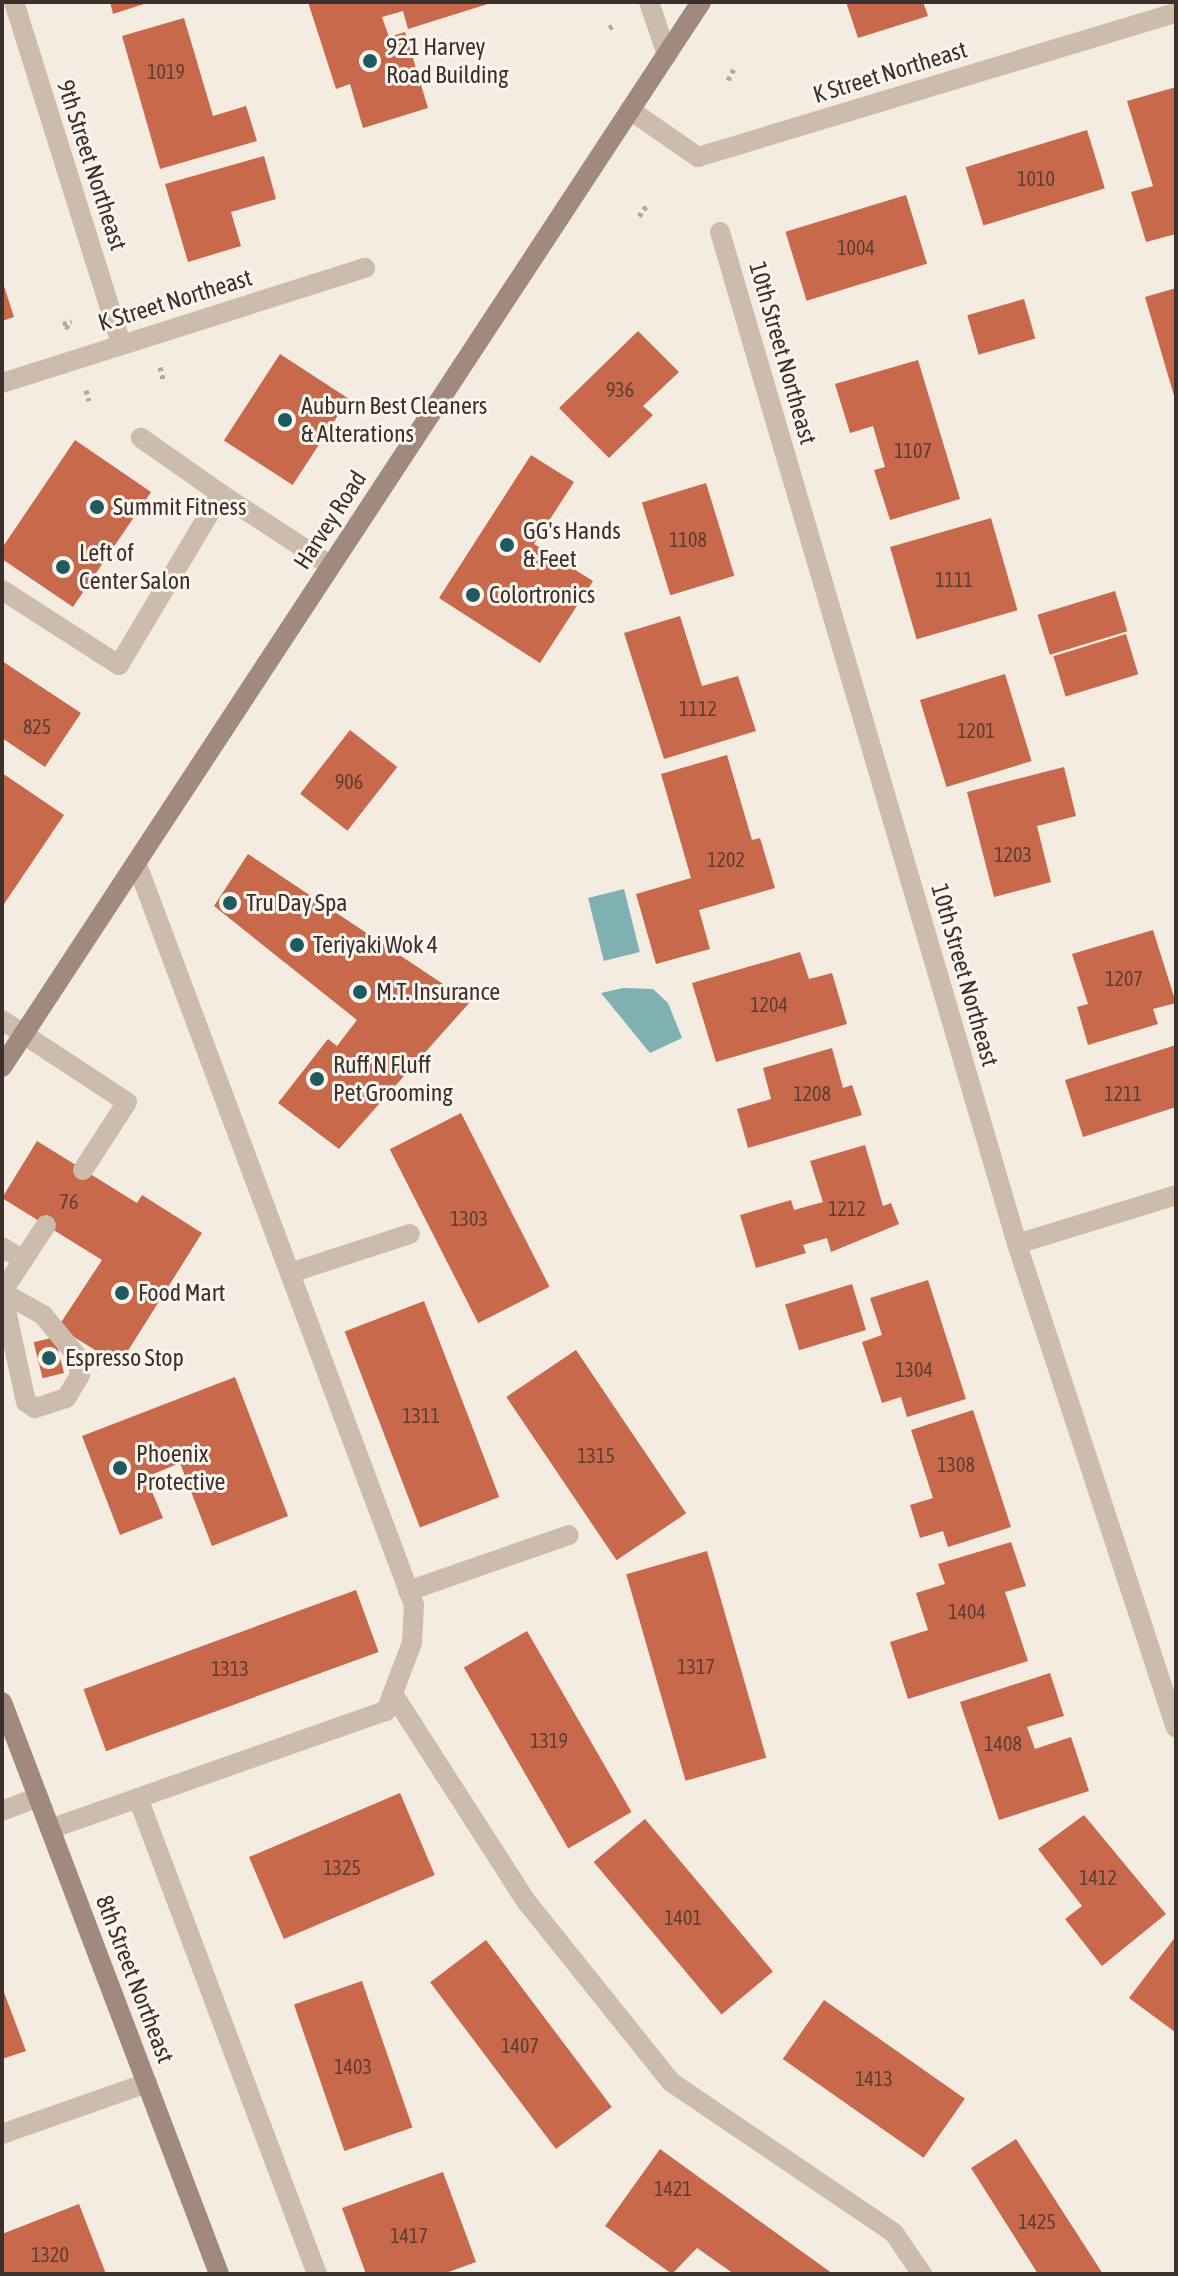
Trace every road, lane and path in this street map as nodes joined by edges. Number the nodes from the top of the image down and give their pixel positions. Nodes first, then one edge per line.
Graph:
1 (14, 2) edge
2 (649, 2) edge
3 (701, 2) edge
4 (1176, 13) edge
5 (667, 55) junction
6 (735, 67) dead end
7 (728, 80) dead end
8 (630, 110) junction
9 (647, 205) dead end
10 (639, 216) dead end
11 (720, 232) dead end
12 (365, 268) dead end
13 (72, 321) dead end
14 (69, 328) dead end
15 (121, 344) junction
16 (160, 367) dead end
17 (163, 379) dead end
18 (2, 383) edge
19 (86, 390) dead end
20 (89, 401) dead end
21 (141, 438) dead end
22 (221, 494) junction
23 (331, 566) junction
24 (2, 590) edge
25 (136, 862) junction
26 (2, 1020) edge
27 (24, 1034) junction
28 (2, 1067) edge
29 (83, 1170) dead end
30 (1176, 1195) edge
31 (46, 1225) dead end
32 (410, 1234) dead end
33 (1017, 1244) junction
34 (2, 1247) edge
35 (23, 1260) junction
36 (290, 1273) junction
37 (2, 1292) edge
38 (569, 1535) dead end
39 (408, 1591) junction
40 (393, 1694) junction
41 (2, 1702) edge
42 (1176, 1728) edge
43 (38, 1797) junction
44 (138, 1798) junction
45 (2, 1811) edge
46 (50, 1829) junction
47 (147, 2083) junction
48 (2, 2134) edge
49 (219, 2274) edge
50 (317, 2274) edge
51 (922, 2274) edge

1 - 15 street, 9th Street Northeast
2 - 5 street
3 - 5 main road, Harvey Road
4 - 8 street, K Street Northeast
5 - 8 main road, Harvey Road
6 - 7 path
8 - 23 main road, Harvey Road
9 - 10 path
11 - 33 street, 10th Street Northeast
12 - 15 street, K Street Northeast
13 - 14 path
15 - 18 street, K Street Northeast
16 - 17 path
19 - 20 path
21 - 22 street
22 - 23 street
22 - 24 street
23 - 25 main road, Harvey Road
25 - 27 main road, Harvey Road
25 - 36 street
26 - 27 street
27 - 28 main road, Harvey Road
27 - 29 street
30 - 33 street
31 - 35 street
32 - 36 street
33 - 42 street, 10th Street Northeast
34 - 35 street
35 - 37 street
36 - 39 street
37 - 37 street
38 - 39 street
39 - 40 street
40 - 44 street
40 - 51 street
41 - 43 main road, 8th Street Northeast
43 - 45 street
43 - 46 main road, 8th Street Northeast
44 - 46 street
44 - 50 street
46 - 47 main road, 8th Street Northeast
47 - 48 street
47 - 49 main road, 8th Street Northeast

